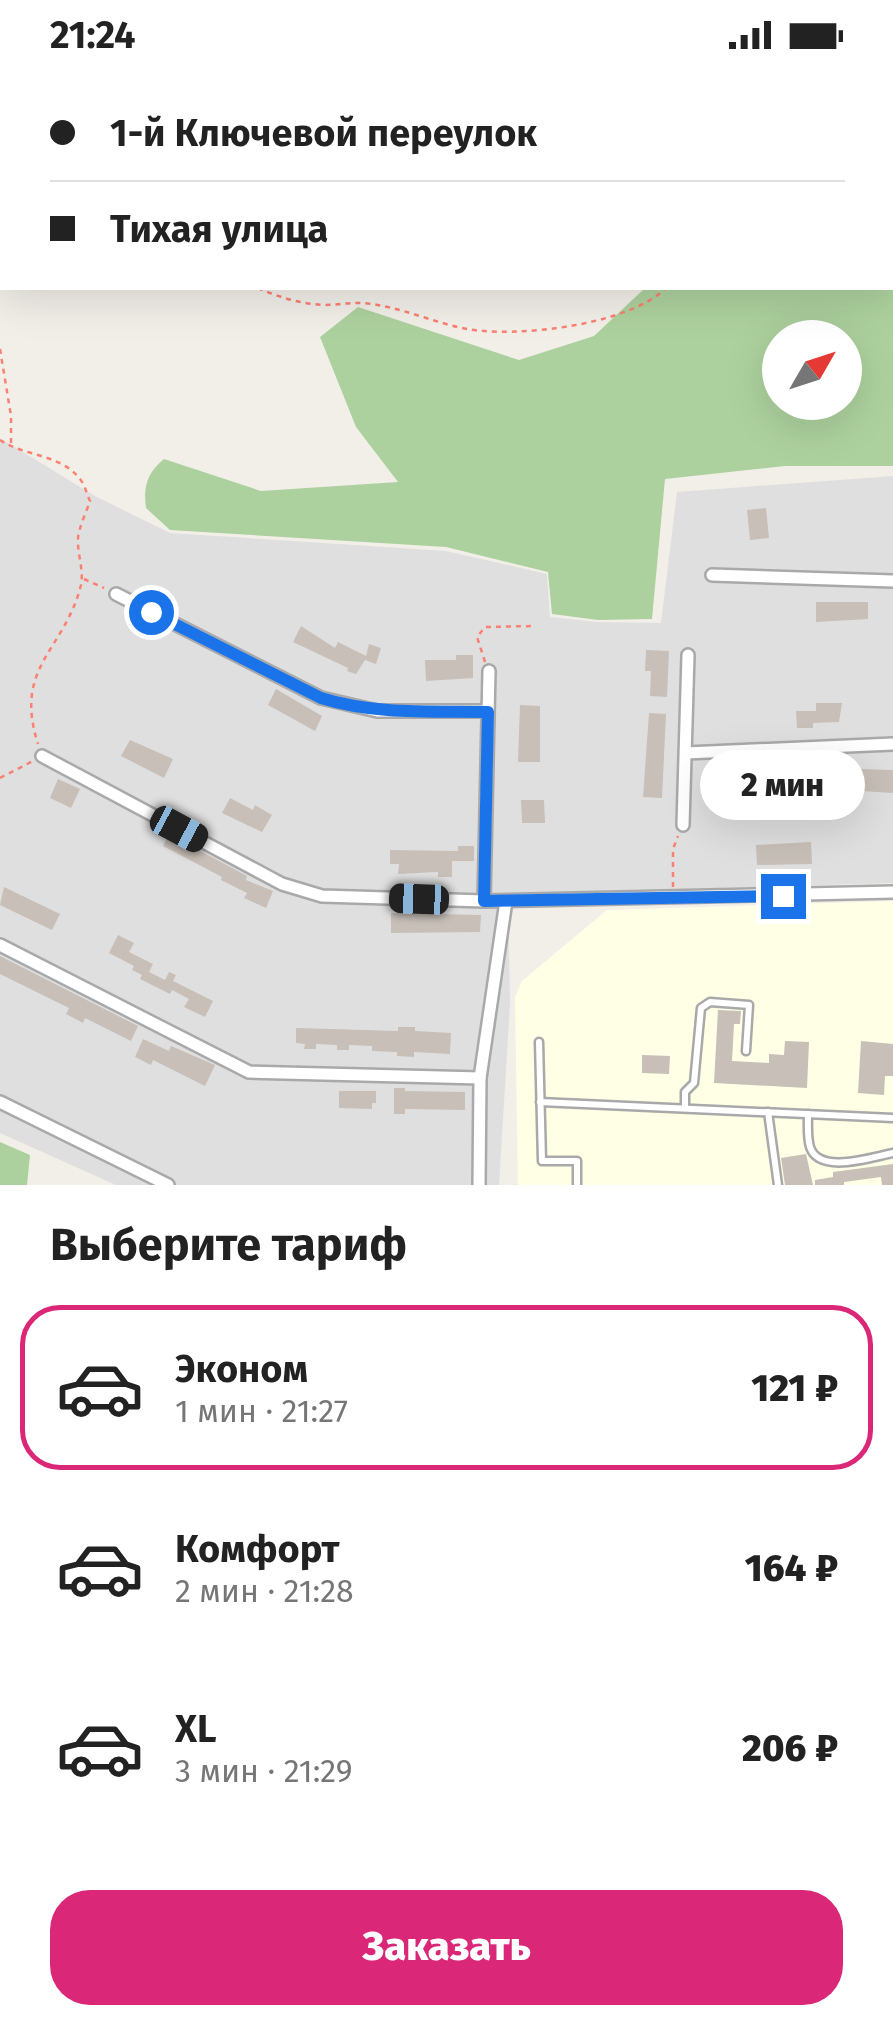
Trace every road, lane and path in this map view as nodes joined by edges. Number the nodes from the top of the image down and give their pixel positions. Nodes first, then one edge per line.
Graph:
1 (262, 290) edge
2 (663, 290) edge
3 (0, 349) edge
4 (0, 440) edge
5 (11, 448) junction
6 (712, 575) dead end
7 (82, 579) junction
8 (893, 581) edge
9 (116, 594) joint
10 (533, 626) dead end
11 (688, 655) dead end
12 (489, 671) joint
13 (488, 712) junction
14 (893, 744) edge
15 (686, 753) junction
16 (42, 756) junction
17 (0, 778) edge
18 (684, 825) joint
19 (893, 892) edge
20 (672, 899) junction
21 (484, 901) junction
22 (506, 901) junction
23 (0, 945) edge
24 (538, 1042) dead end
25 (746, 1051) dead end
26 (480, 1078) junction
27 (0, 1102) edge
28 (540, 1102) junction
29 (684, 1108) junction
30 (768, 1112) junction
31 (808, 1114) junction
32 (893, 1118) edge
33 (893, 1153) edge
34 (168, 1185) edge
35 (479, 1185) edge
36 (577, 1185) edge
37 (778, 1185) edge

1 - 2 path
3 - 5 path
4 - 5 path
5 - 7 path
6 - 8 street
7 - 9 path
7 - 16 path
9 - 13 street
10 - 12 path
11 - 15 street
12 - 13 street
13 - 21 street
14 - 15 street
15 - 18 street
16 - 17 path
16 - 21 street
18 - 20 path
19 - 20 street
20 - 22 street
21 - 22 street
22 - 26 street
23 - 26 street
24 - 28 lane
25 - 29 lane
26 - 35 street
27 - 34 street
28 - 29 lane
28 - 36 lane
29 - 30 lane
30 - 31 lane
30 - 37 lane
31 - 32 lane
31 - 33 lane

